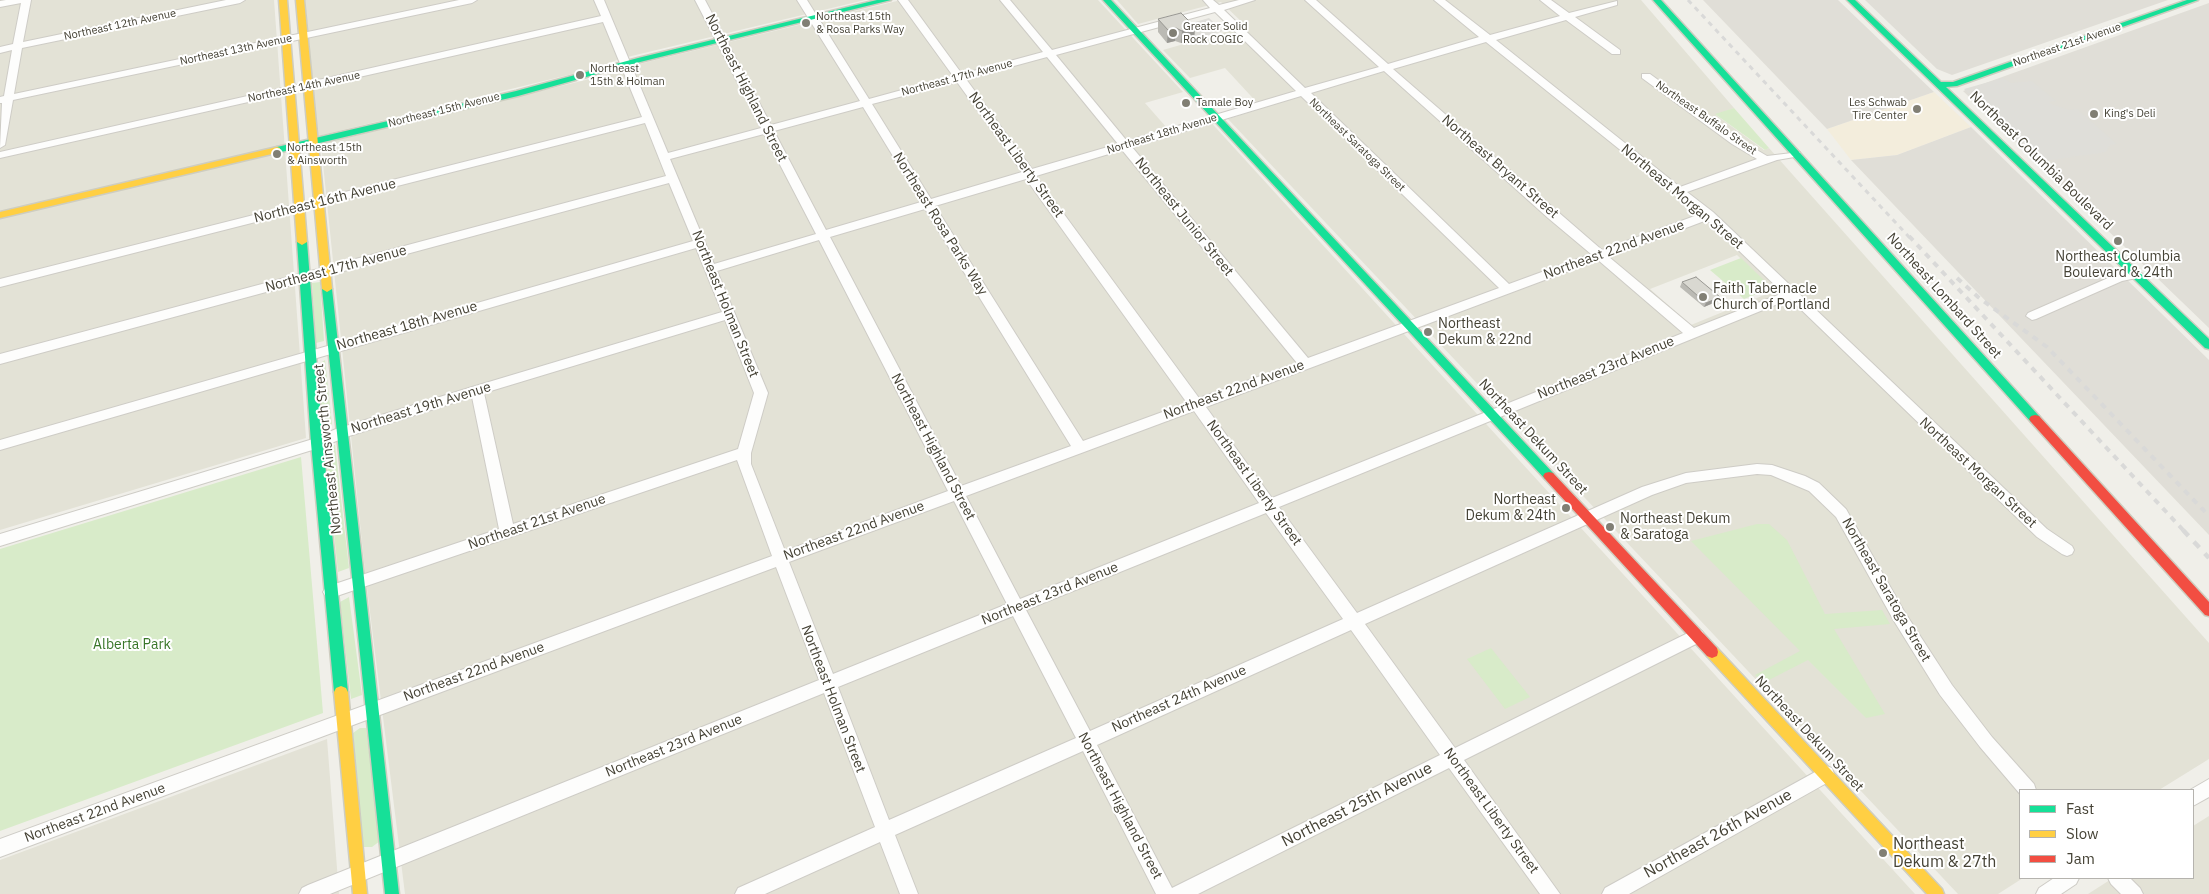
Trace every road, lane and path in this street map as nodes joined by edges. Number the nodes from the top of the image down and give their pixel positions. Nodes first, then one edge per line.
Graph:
1 (24, 0) edge
2 (240, 0) edge
3 (283, 0) edge
4 (300, 0) edge
5 (472, 0) edge
6 (599, 0) edge
7 (700, 0) edge
8 (802, 0) edge
9 (887, 0) edge
10 (903, 0) edge
11 (1005, 0) edge
12 (1107, 0) edge
13 (1208, 0) edge
14 (1250, 0) edge
15 (1310, 0) edge
16 (1439, 0) edge
17 (1544, 0) edge
18 (1657, 0) edge
19 (1851, 0) edge
20 (2194, 0) edge
21 (1614, 3) dead end
22 (0, 4) edge
23 (1217, 9) junction
24 (1567, 17) junction
25 (607, 18) junction
26 (813, 18) junction
27 (1135, 31) junction
28 (304, 37) junction
29 (286, 38) junction
30 (1488, 39) junction
31 (721, 41) junction
32 (18, 46) junction
33 (0, 50) edge
34 (1616, 52) dead end
35 (1050, 54) junction
36 (626, 64) junction
37 (1386, 68) junction
38 (1646, 76) dead end
39 (960, 78) junction
40 (1940, 84) junction
41 (307, 87) junction
42 (290, 89) junction
43 (1303, 92) junction
44 (4, 99) edge
45 (866, 103) junction
46 (1216, 118) junction
47 (649, 119) junction
48 (767, 129) junction
49 (312, 142) junction
50 (0, 145) edge
51 (1125, 145) junction
52 (294, 146) junction
53 (0, 154) edge
54 (1796, 154) junction
55 (664, 157) junction
56 (1766, 160) junction
57 (1030, 174) junction
58 (673, 178) junction
59 (1679, 191) junction
60 (318, 203) junction
61 (928, 204) junction
62 (299, 208) junction
63 (1708, 215) junction
64 (0, 216) edge
65 (822, 235) junction
66 (700, 242) junction
67 (1600, 255) junction
68 (710, 269) junction
69 (325, 271) junction
70 (2137, 274) junction
71 (304, 278) junction
72 (0, 283) edge
73 (1507, 289) junction
74 (1791, 294) junction
75 (729, 314) junction
76 (2032, 316) dead end
77 (1408, 325) junction
78 (1692, 334) junction
79 (2209, 345) edge
80 (332, 348) junction
81 (310, 356) junction
82 (0, 360) edge
83 (1305, 364) junction
84 (477, 390) junction
85 (1196, 404) junction
86 (1492, 415) junction
87 (341, 432) junction
88 (317, 443) junction
89 (0, 445) edge
90 (1080, 447) junction
91 (744, 453) junction
92 (957, 493) junction
93 (1269, 505) junction
94 (1587, 518) junction
95 (507, 532) junction
96 (0, 540) edge
97 (2067, 550) dead end
98 (779, 559) junction
99 (357, 583) junction
100 (331, 592) junction
101 (1016, 607) junction
102 (2209, 611) edge
103 (1353, 621) junction
104 (1697, 636) junction
105 (828, 684) junction
106 (372, 710) junction
107 (344, 721) junction
108 (1086, 741) junction
109 (1452, 757) junction
110 (1826, 774) junction
111 (2209, 787) edge
112 (2027, 789) edge
113 (2194, 797) edge
114 (885, 831) junction
115 (0, 848) edge
116 (388, 862) junction
117 (358, 874) junction
118 (2068, 879) edge
119 (2118, 879) edge
120 (308, 894) edge
121 (360, 894) edge
122 (392, 894) edge
123 (744, 894) edge
124 (909, 894) edge
125 (1166, 894) edge
126 (1179, 894) edge
127 (1551, 894) edge
128 (1611, 894) edge
129 (1938, 894) edge
130 (2045, 894) edge
131 (2134, 894) edge

1 - 22 street
1 - 32 street
2 - 32 street, Northeast 12th Avenue
3 - 29 street, Northeast Ainsworth Street
4 - 28 street, Northeast Ainsworth Street
5 - 28 street, Northeast 13th Avenue
6 - 25 street, Northeast Holman Street
7 - 31 street, Northeast Highland Street
8 - 26 street, Northeast Rosa Parks Way
9 - 26 street, Northeast 15th Avenue
10 - 39 street, Northeast Liberty Street
11 - 35 street, Northeast Junior Street
12 - 27 street, Northeast Dekum Street
13 - 23 street, Northeast Saratoga Street
14 - 23 street, Northeast 17th Avenue
15 - 37 street, Northeast Bryant Street
16 - 30 street, Northeast Morgan Street
17 - 24 street
18 - 54 street, Northeast Lombard Street
19 - 40 street, Northeast Columbia Boulevard
20 - 40 street, Northeast 21st Avenue
21 - 24 street, Northeast 18th Avenue
23 - 27 street, Northeast 17th Avenue
23 - 43 street, Northeast Saratoga Street
24 - 30 street, Northeast 18th Avenue
24 - 34 street
25 - 36 street, Northeast Holman Street
25 - 41 street, Northeast 14th Avenue
26 - 31 street, Northeast 15th Avenue
26 - 45 street, Northeast Rosa Parks Way
27 - 35 street, Northeast 17th Avenue
27 - 46 street, Northeast Dekum Street
28 - 29 street, Northeast 13th Avenue
28 - 41 street, Northeast Ainsworth Street
29 - 42 street, Northeast Ainsworth Street
29 - 44 street, Northeast 13th Avenue
30 - 37 street, Northeast 18th Avenue
30 - 59 street, Northeast Morgan Street
31 - 36 street, Northeast 15th Avenue
31 - 48 street, Northeast Highland Street
32 - 33 street, Northeast 12th Avenue
32 - 44 street
35 - 39 street, Northeast 17th Avenue
35 - 51 street, Northeast Junior Street
36 - 47 street, Northeast Holman Street
36 - 49 street, Northeast 15th Avenue
37 - 43 street, Northeast 18th Avenue
37 - 67 street, Northeast Bryant Street
38 - 56 street, Northeast Buffalo Street
39 - 45 street, Northeast 17th Avenue
39 - 57 street, Northeast Liberty Street
40 - 70 street, Northeast Columbia Boulevard
41 - 42 street, Northeast 14th Avenue
41 - 49 street, Northeast Ainsworth Street
42 - 52 street, Northeast Ainsworth Street
42 - 53 street, Northeast 14th Avenue
43 - 46 street, Northeast 18th Avenue
43 - 73 street, Northeast Saratoga Street
44 - 50 street
45 - 48 street, Northeast 17th Avenue
45 - 61 street, Northeast Rosa Parks Way
46 - 51 street, Northeast 18th Avenue
46 - 77 street, Northeast Dekum Street
47 - 55 street, Northeast Holman Street
47 - 60 street, Northeast 16th Avenue
48 - 55 street, Northeast 17th Avenue
48 - 65 street, Northeast Highland Street
49 - 52 street, Northeast 15th Avenue
49 - 60 street, Northeast Ainsworth Street
51 - 57 street, Northeast 18th Avenue
51 - 83 street, Northeast Junior Street
52 - 62 street, Northeast Ainsworth Street
52 - 64 street, Northeast 15th Avenue
54 - 56 street
54 - 102 street, Northeast Lombard Street
55 - 58 street, Northeast Holman Street
56 - 59 street
57 - 61 street, Northeast 18th Avenue
57 - 85 street, Northeast Liberty Street
58 - 66 street, Northeast Holman Street
58 - 69 street, Northeast 17th Avenue
59 - 63 street, Northeast Morgan Street
60 - 62 street, Northeast 16th Avenue
60 - 69 street, Northeast Ainsworth Street
61 - 65 street, Northeast 18th Avenue
61 - 90 street, Northeast Rosa Parks Way
62 - 71 street, Northeast Ainsworth Street
62 - 72 street, Northeast 16th Avenue
63 - 67 street, Northeast 22nd Avenue
63 - 74 street, Northeast Morgan Street
65 - 68 street, Northeast 18th Avenue
65 - 92 street, Northeast Highland Street
66 - 68 street, Northeast Holman Street
66 - 80 street, Northeast 18th Avenue
67 - 73 street, Northeast 22nd Avenue
67 - 78 street, Northeast Bryant Street
68 - 75 street, Northeast Holman Street
69 - 71 street, Northeast 17th Avenue
69 - 80 street, Northeast Ainsworth Street
70 - 76 street
70 - 79 street, Northeast Columbia Boulevard
71 - 81 street, Northeast Ainsworth Street
71 - 82 street, Northeast 17th Avenue
73 - 77 street, Northeast 22nd Avenue
74 - 78 street, Northeast 23rd Avenue
74 - 97 street, Northeast Morgan Street
75 - 84 street, Northeast 19th Avenue
75 - 91 street, Northeast Holman Street
77 - 83 street, Northeast 22nd Avenue
77 - 86 street, Northeast Dekum Street
78 - 86 street, Northeast 23rd Avenue
80 - 81 street, Northeast 18th Avenue
80 - 87 street, Northeast Ainsworth Street
81 - 88 street, Northeast Ainsworth Street
81 - 89 street, Northeast 18th Avenue
83 - 85 street, Northeast 22nd Avenue
84 - 87 street, Northeast 19th Avenue
84 - 95 street
85 - 90 street, Northeast 22nd Avenue
85 - 93 street, Northeast Liberty Street
86 - 93 street, Northeast 23rd Avenue
86 - 94 street, Northeast Dekum Street
87 - 88 street, Northeast 19th Avenue
87 - 99 street, Northeast Ainsworth Street
88 - 96 street, Northeast 19th Avenue
88 - 100 street, Northeast Ainsworth Street
90 - 92 street, Northeast 22nd Avenue
91 - 95 street, Northeast 21st Avenue
91 - 98 street, Northeast Holman Street
92 - 98 street, Northeast 22nd Avenue
92 - 101 street, Northeast Highland Street
93 - 101 street, Northeast 23rd Avenue
93 - 103 street, Northeast Liberty Street
94 - 103 street, Northeast 24th Avenue
94 - 104 street, Northeast Dekum Street
94 - 112 street, Northeast Saratoga Street
95 - 99 street, Northeast 21st Avenue
98 - 105 street, Northeast Holman Street
98 - 106 street, Northeast 22nd Avenue
99 - 100 street, Northeast 21st Avenue
99 - 106 street, Northeast Ainsworth Street
100 - 107 street, Northeast Ainsworth Street
101 - 105 street, Northeast 23rd Avenue
101 - 108 street, Northeast Highland Street
103 - 108 street, Northeast 24th Avenue
103 - 109 street, Northeast Liberty Street
104 - 109 street, Northeast 25th Avenue
104 - 110 street, Northeast Dekum Street
105 - 114 street, Northeast Holman Street
105 - 116 street, Northeast 23rd Avenue
106 - 107 street, Northeast 22nd Avenue
106 - 116 street, Northeast Ainsworth Street
107 - 115 street, Northeast 22nd Avenue
107 - 117 street, Northeast Ainsworth Street
108 - 114 street, Northeast 24th Avenue
108 - 125 street, Northeast Highland Street
109 - 126 street, Northeast 25th Avenue
109 - 127 street, Northeast Liberty Street
110 - 128 street, Northeast 26th Avenue
110 - 129 street, Northeast Dekum Street
111 - 113 street
114 - 123 street, Northeast 24th Avenue
114 - 124 street, Northeast Holman Street
116 - 117 street, Northeast 23rd Avenue
116 - 122 street, Northeast Ainsworth Street
117 - 120 street, Northeast 23rd Avenue
117 - 121 street, Northeast Ainsworth Street
118 - 130 street
119 - 131 street

